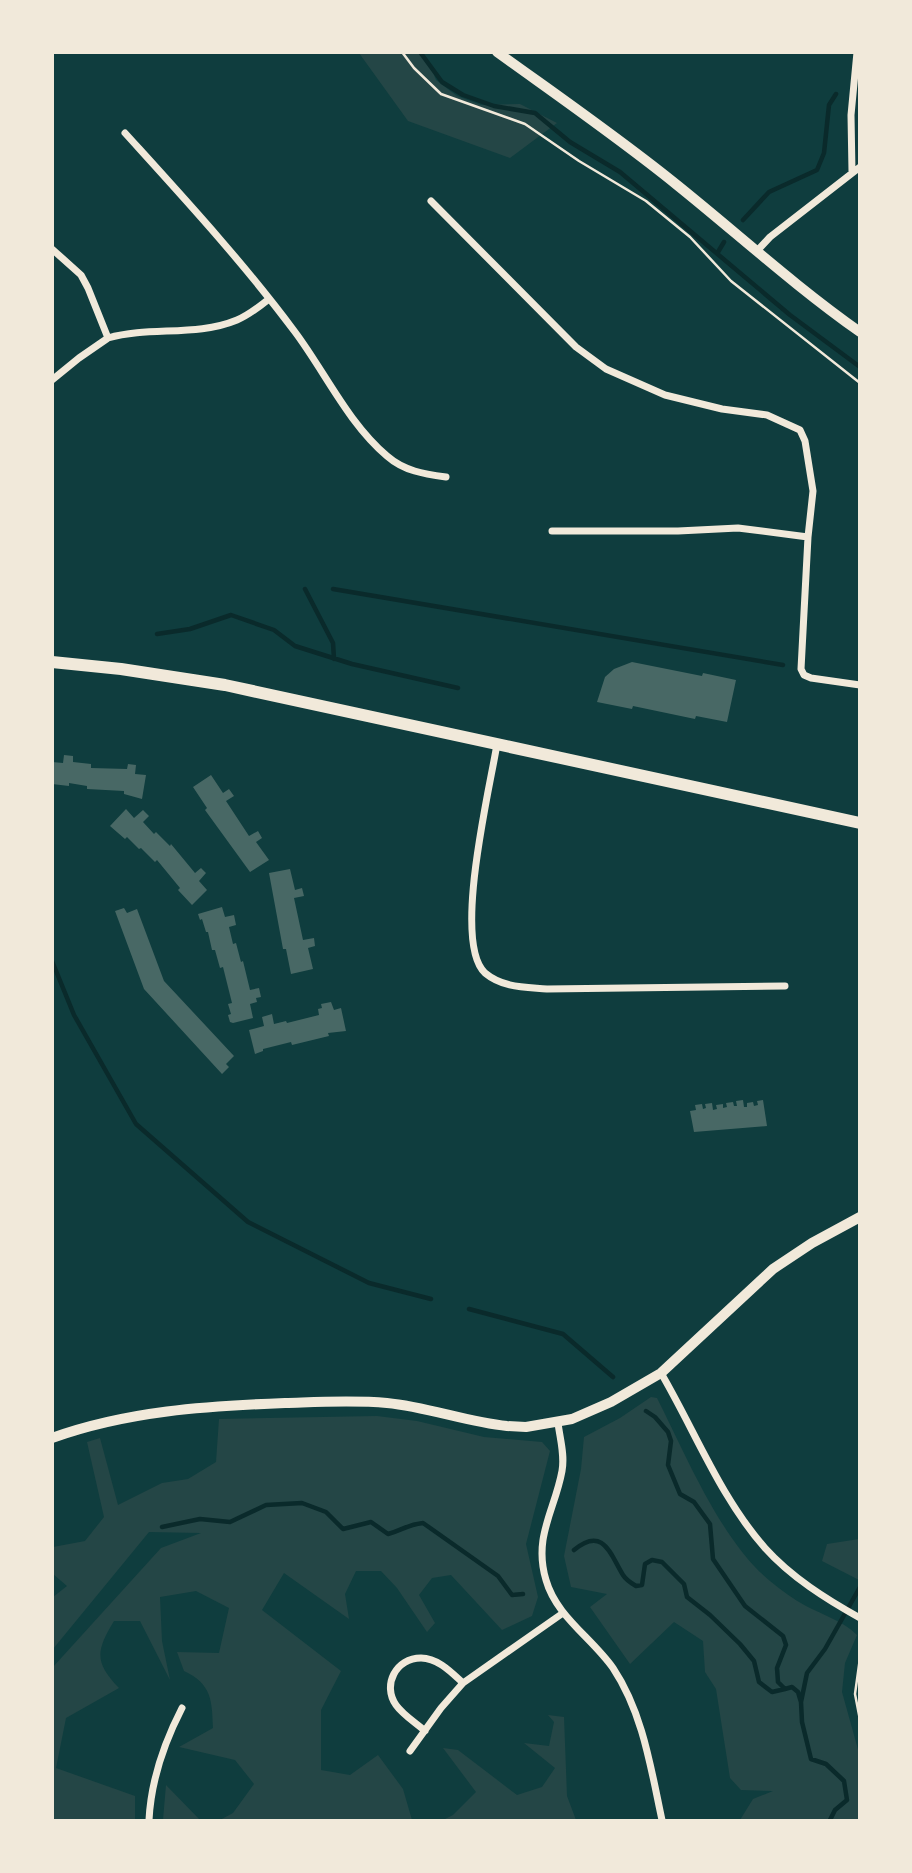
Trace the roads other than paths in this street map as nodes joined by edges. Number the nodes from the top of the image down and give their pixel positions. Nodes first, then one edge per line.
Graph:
1 (497, 52) edge
2 (857, 52) edge
3 (125, 133) dead end
4 (859, 167) edge
5 (852, 172) junction
6 (431, 201) dead end
7 (52, 249) edge
8 (757, 251) junction
9 (269, 299) junction
10 (859, 332) edge
11 (108, 338) junction
12 (52, 380) edge
13 (446, 477) dead end
14 (552, 531) dead end
15 (808, 537) junction
16 (52, 662) edge
17 (859, 685) edge
18 (497, 744) junction
19 (859, 823) edge
20 (785, 986) dead end
21 (859, 1217) edge
22 (661, 1373) junction
23 (558, 1423) junction
24 (52, 1438) edge
25 (563, 1613) junction
26 (856, 1616) edge
27 (463, 1683) junction
28 (182, 1708) dead end
29 (425, 1731) junction
30 (410, 1751) dead end
31 (149, 1821) edge
32 (662, 1821) edge

1 - 8 street
2 - 5 street
3 - 9 street
4 - 5 street
5 - 8 street
6 - 15 street
7 - 11 street
8 - 10 street
9 - 11 street
9 - 13 street
11 - 12 street
14 - 15 street
15 - 17 street
16 - 18 main road
18 - 19 main road
18 - 20 street
21 - 22 street
22 - 23 street
22 - 26 street
23 - 24 street
23 - 25 street
25 - 27 street
25 - 32 street
27 - 29 street
27 - 29 street
28 - 31 street
29 - 30 street

